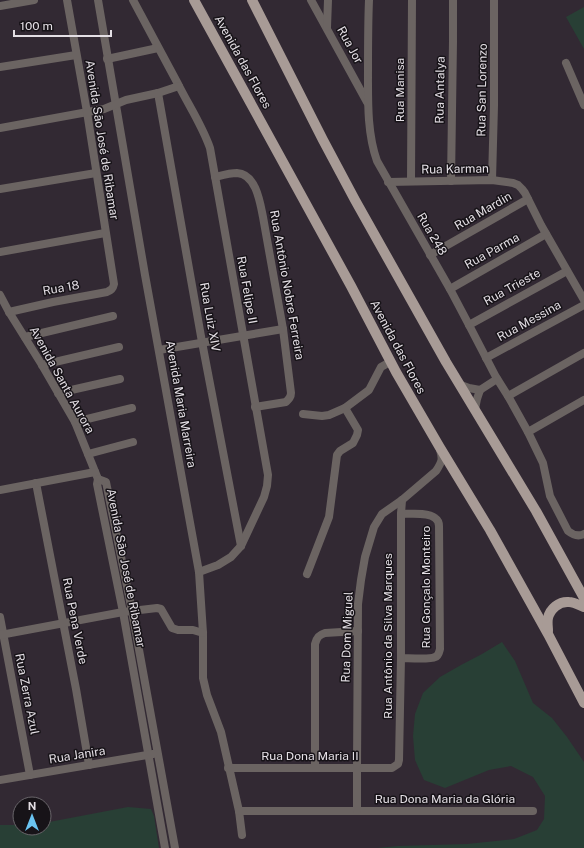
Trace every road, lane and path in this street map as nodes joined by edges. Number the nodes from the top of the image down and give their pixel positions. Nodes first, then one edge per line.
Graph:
1 (34, 0) edge
2 (67, 0) edge
3 (98, 0) edge
4 (133, 0) edge
5 (194, 0) edge
6 (252, 0) edge
7 (311, 0) edge
8 (328, 0) edge
9 (369, 0) edge
10 (412, 0) edge
11 (452, 0) edge
12 (494, 0) edge
13 (0, 6) edge
14 (327, 28) junction
15 (158, 48) junction
16 (76, 55) junction
17 (107, 59) junction
18 (566, 63) dead end
19 (0, 67) edge
20 (179, 86) junction
21 (158, 93) junction
22 (368, 103) junction
23 (115, 105) junction
24 (584, 105) edge
25 (87, 112) junction
26 (0, 128) edge
27 (96, 173) junction
28 (216, 178) junction
29 (492, 180) junction
30 (411, 181) junction
31 (451, 181) junction
32 (388, 182) junction
33 (0, 189) edge
34 (528, 199) junction
35 (105, 233) junction
36 (546, 234) junction
37 (0, 252) edge
38 (430, 255) junction
39 (567, 271) junction
40 (114, 284) joint
41 (450, 289) junction
42 (0, 295) edge
43 (584, 300) edge
44 (584, 305) edge
45 (9, 312) junction
46 (113, 316) dead end
47 (470, 324) junction
48 (283, 328) junction
49 (243, 336) junction
50 (25, 337) junction
51 (202, 342) junction
52 (119, 347) dead end
53 (159, 350) junction
54 (584, 353) edge
55 (486, 358) junction
56 (390, 362) junction
57 (42, 365) junction
58 (120, 379) dead end
59 (497, 379) junction
60 (461, 385) junction
61 (480, 390) junction
62 (58, 393) junction
63 (508, 396) junction
64 (584, 400) edge
65 (255, 407) junction
66 (132, 408) dead end
67 (344, 408) junction
68 (475, 409) junction
69 (303, 414) dead end
70 (75, 422) junction
71 (528, 432) junction
72 (133, 442) dead end
73 (439, 446) junction
74 (88, 454) junction
75 (436, 470) junction
76 (97, 475) junction
77 (36, 483) junction
78 (462, 485) junction
79 (0, 490) edge
80 (402, 500) junction
81 (400, 514) junction
82 (584, 534) edge
83 (241, 546) junction
84 (199, 572) junction
85 (307, 574) dead end
86 (584, 598) edge
87 (584, 607) edge
88 (132, 611) junction
89 (123, 612) junction
90 (0, 617) edge
91 (63, 624) junction
92 (358, 631) junction
93 (203, 633) junction
94 (548, 634) junction
95 (2, 635) edge
96 (401, 658) junction
97 (584, 703) edge
98 (157, 753) junction
99 (148, 755) junction
100 (89, 765) junction
101 (315, 767) junction
102 (228, 768) junction
103 (357, 768) junction
104 (392, 768) joint
105 (30, 775) junction
106 (0, 780) edge
107 (357, 810) junction
108 (239, 811) junction
109 (533, 811) dead end
110 (242, 835) dead end
111 (165, 848) edge
112 (175, 848) edge

1 - 13 street
2 - 16 street, Avenida São José de Ribamar
3 - 17 street, Avenida Maria Marreira
4 - 15 street, Rua Felipe II
5 - 56 main road, Avenida das Flores
6 - 60 main road
7 - 14 street, Rua Jor
8 - 14 street
9 - 22 street, Rua 248
10 - 30 street, Rua Manisa
11 - 31 street, Rua Antalya
12 - 29 street, Rua San Lorenzo
14 - 22 street, Rua Jor
15 - 17 street
15 - 20 street, Rua Felipe II
16 - 19 street
16 - 25 street, Avenida São José de Ribamar
17 - 23 street, Avenida Maria Marreira
18 - 24 street
20 - 21 street
20 - 28 street, Rua Felipe II
21 - 23 street
21 - 51 street, Rua Luiz XIV
22 - 32 street, Rua 248
23 - 25 street
23 - 53 street, Avenida Maria Marreira
25 - 26 street
25 - 27 street, Avenida São José de Ribamar
27 - 33 street
27 - 35 street, Avenida São José de Ribamar
28 - 48 street, Rua Antônio Nobre Ferreira
28 - 49 street, Rua Felipe II
29 - 31 street, Rua Karman
29 - 34 street, Rua Karman
30 - 31 street, Rua Karman
30 - 32 street, Rua Karman
32 - 38 street, Rua 248
34 - 36 street
34 - 38 street, Rua Mardin
35 - 37 street
35 - 40 street, Avenida São José de Ribamar
36 - 39 street
36 - 41 street, Rua Parma
38 - 41 street, Rua 248
39 - 43 street
39 - 47 street, Rua Trieste
40 - 45 street, Rua 18
41 - 47 street, Rua 248
42 - 45 street, Avenida Santa Aurora
44 - 55 street, Rua Messina
45 - 50 street, Avenida Santa Aurora
46 - 50 street
47 - 55 street, Rua 248
48 - 49 street
48 - 65 street, Rua Antônio Nobre Ferreira
49 - 51 street
49 - 65 street, Rua Felipe II
50 - 57 street, Avenida Santa Aurora
51 - 53 street
51 - 83 street, Rua Luiz XIV
52 - 57 street
53 - 84 street, Avenida Maria Marreira
54 - 63 street
55 - 59 street, Rua 248
56 - 67 street
56 - 73 main road, Avenida das Flores
57 - 62 street, Avenida Santa Aurora
58 - 62 street
59 - 61 street
59 - 63 street, Rua 248
60 - 61 street
60 - 68 main road
61 - 68 street
62 - 70 street, Avenida Santa Aurora
63 - 71 street, Rua 248
64 - 71 street
65 - 83 street, Rua Felipe II
66 - 70 street
67 - 69 street
67 - 85 street
68 - 86 main road
70 - 74 street, Avenida Santa Aurora
71 - 82 street, Rua 248
72 - 74 street
73 - 75 street
73 - 78 main road, Avenida das Flores
74 - 76 street, Avenida Santa Aurora
75 - 78 street
75 - 80 street, Rua Dom Miguel
76 - 77 street
76 - 88 street, Avenida São José de Ribamar
76 - 89 street, Avenida São José de Ribamar
77 - 79 street
77 - 91 street, Rua Pena Verde
78 - 94 main road, Avenida das Flores
80 - 81 street, Rua Antônio da Silva Marques
80 - 92 street, Rua Dom Miguel
81 - 96 street, Rua Antônio da Silva Marques
81 - 96 street, Rua Gonçalo Monteiro
83 - 84 street, Rua Felipe II
84 - 93 street, Avenida Maria Marreira
87 - 94 main road
88 - 89 street
88 - 93 street
88 - 98 street, Avenida São José de Ribamar
89 - 91 street
89 - 99 street, Avenida São José de Ribamar
90 - 95 street, Rua Zerra Azul
91 - 95 street
91 - 100 street, Rua Pena Verde
92 - 101 street
92 - 103 street, Rua Dom Miguel
93 - 102 street, Avenida Maria Marreira
94 - 97 main road, Avenida das Flores
95 - 105 street, Rua Zerra Azul
96 - 104 street, Rua Antônio da Silva Marques
98 - 99 street, Rua Janira
98 - 112 street, Avenida São José de Ribamar
99 - 100 street, Rua Janira
99 - 111 street, Avenida São José de Ribamar
100 - 105 street, Rua Janira
101 - 102 street, Rua Dona Maria II
101 - 103 street, Rua Dona Maria II
102 - 108 street, Avenida Maria Marreira
103 - 104 street, Rua Dona Maria II
103 - 107 street, Rua Dom Miguel
105 - 106 street, Rua Janira
107 - 108 street
107 - 109 street, Rua Dona Maria da Glória
108 - 110 street, Avenida Maria Marreira

